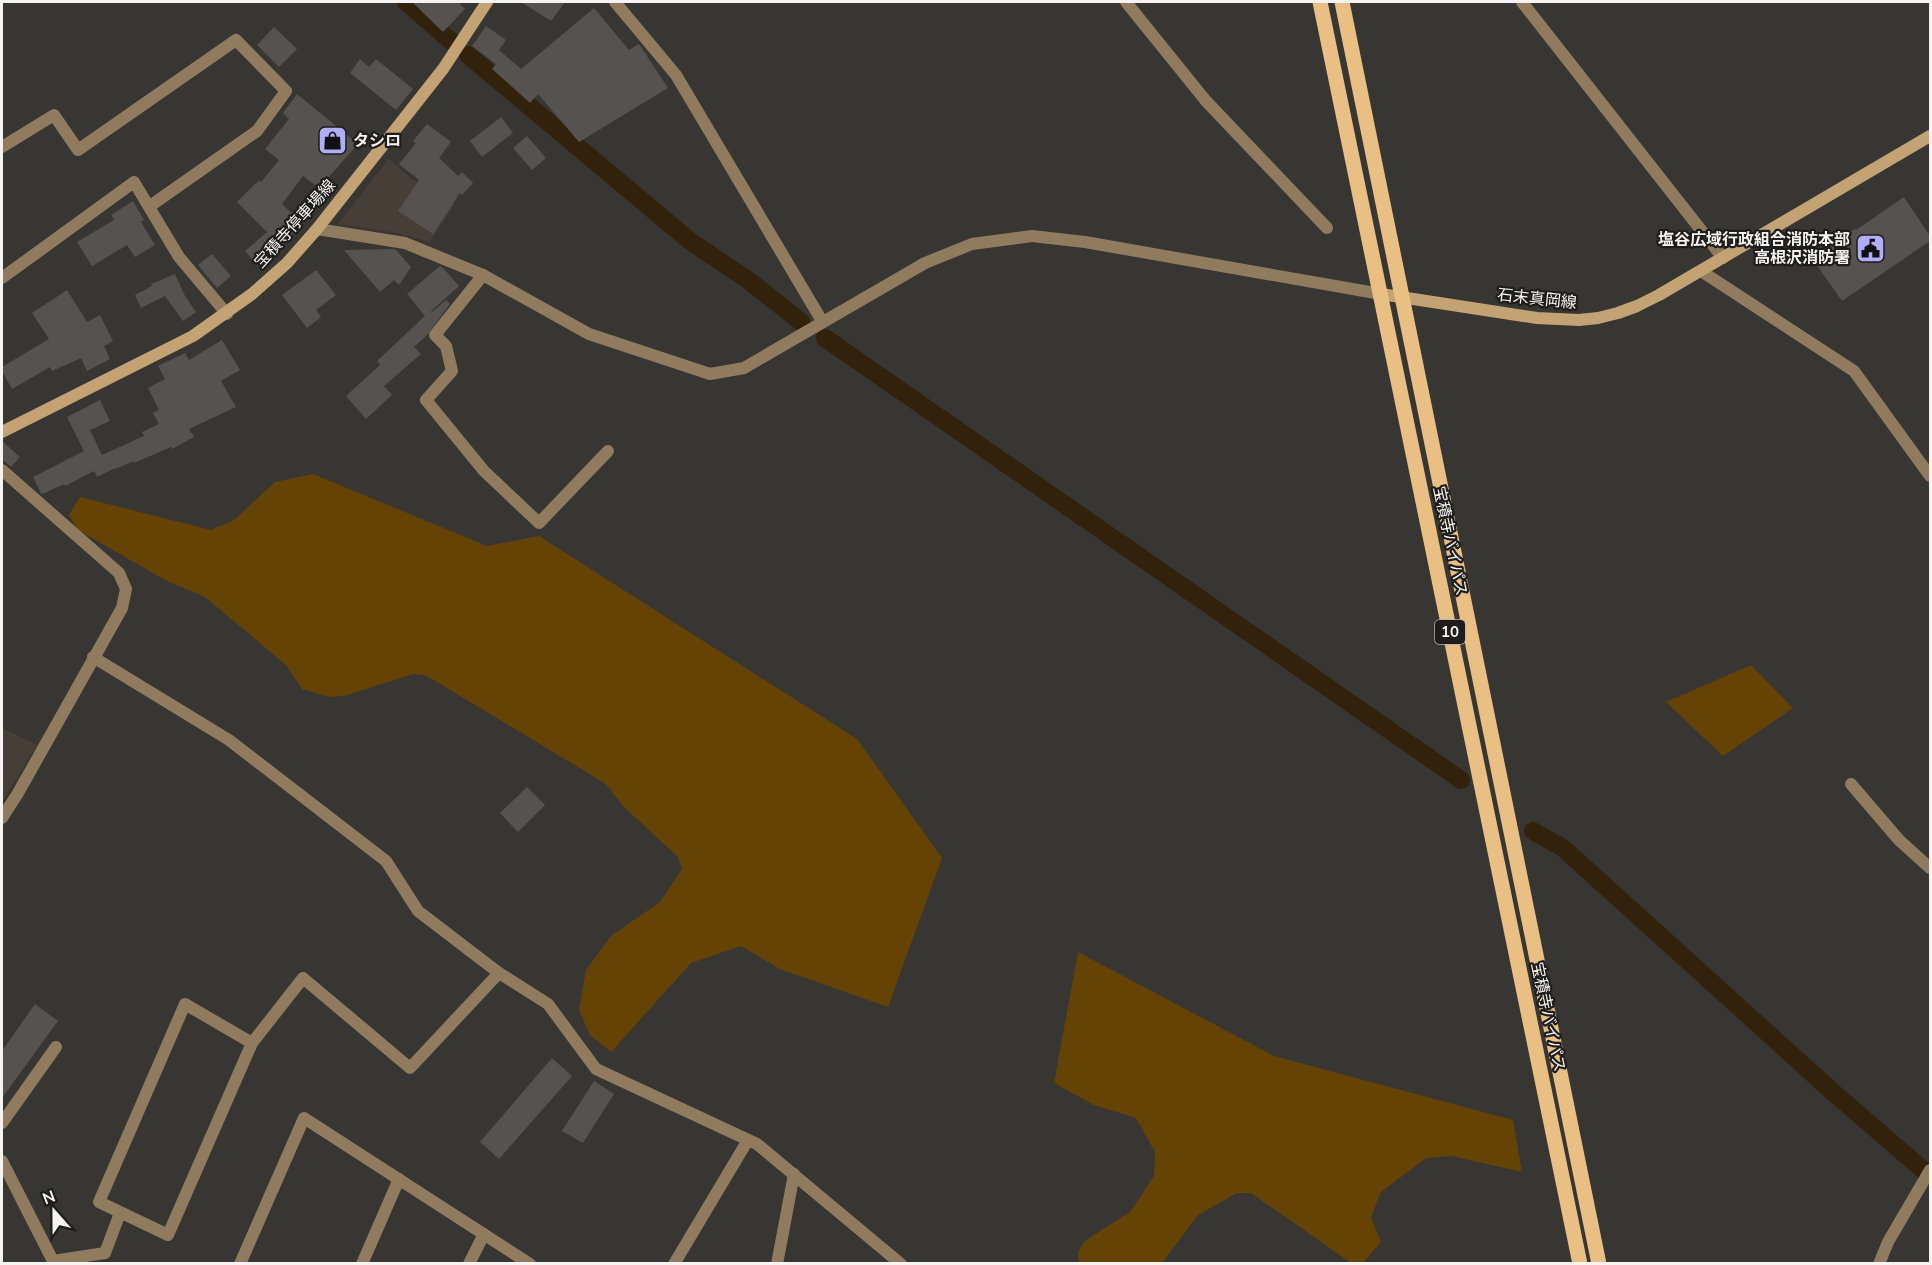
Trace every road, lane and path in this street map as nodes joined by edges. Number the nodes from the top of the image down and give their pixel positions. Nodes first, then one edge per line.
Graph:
1 (487, 2) edge
2 (615, 2) edge
3 (1126, 2) edge
4 (1320, 2) edge
5 (1342, 2) edge
6 (1522, 2) edge
7 (1930, 136) edge
8 (2, 147) edge
9 (150, 206) junction
10 (1327, 228) dead end
11 (317, 229) junction
12 (1723, 258) junction
13 (1701, 271) junction
14 (483, 275) junction
15 (2, 278) edge
16 (1381, 294) junction
17 (1402, 299) junction
18 (227, 314) junction
19 (822, 321) junction
20 (2, 432) edge
21 (608, 450) dead end
22 (2, 470) edge
23 (1930, 476) edge
24 (93, 657) junction
25 (1851, 784) dead end
26 (2, 818) edge
27 (1930, 868) edge
28 (499, 974) junction
29 (252, 1043) junction
30 (56, 1047) dead end
31 (2, 1123) edge
32 (748, 1140) junction
33 (2, 1161) edge
34 (794, 1174) junction
35 (1928, 1174) edge
36 (399, 1179) junction
37 (120, 1213) junction
38 (484, 1234) junction
39 (240, 1263) edge
40 (362, 1263) edge
41 (469, 1263) edge
42 (530, 1263) edge
43 (674, 1263) edge
44 (777, 1263) edge
45 (901, 1263) edge
46 (1580, 1263) edge
47 (1599, 1263) edge
48 (1879, 1263) edge

1 - 11 main road, 宝積寺停車場線
2 - 19 street
3 - 10 street
4 - 16 main road, 宝積寺バイパス / 10
5 - 17 main road, 宝積寺バイパス / 10
6 - 12 street
7 - 12 main road, 石末真岡線
8 - 9 street
9 - 15 street
9 - 18 street
11 - 14 street
11 - 18 main road, 宝積寺停車場線
12 - 13 main road, 石末真岡線
13 - 17 main road, 石末真岡線
13 - 23 street
14 - 19 street
14 - 21 street
16 - 17 main road, 石末真岡線
16 - 19 street
16 - 46 main road, 宝積寺バイパス / 10
17 - 47 main road, 宝積寺バイパス / 10
18 - 20 main road, 宝積寺停車場線
22 - 24 street
24 - 26 street
24 - 28 street
25 - 27 street
28 - 29 street
28 - 32 street
29 - 37 street
29 - 37 street
30 - 31 street
32 - 34 street
32 - 43 street
33 - 37 street
34 - 44 street
34 - 45 street
35 - 48 street
36 - 38 street
36 - 39 street
36 - 40 street
38 - 41 street
38 - 42 street

